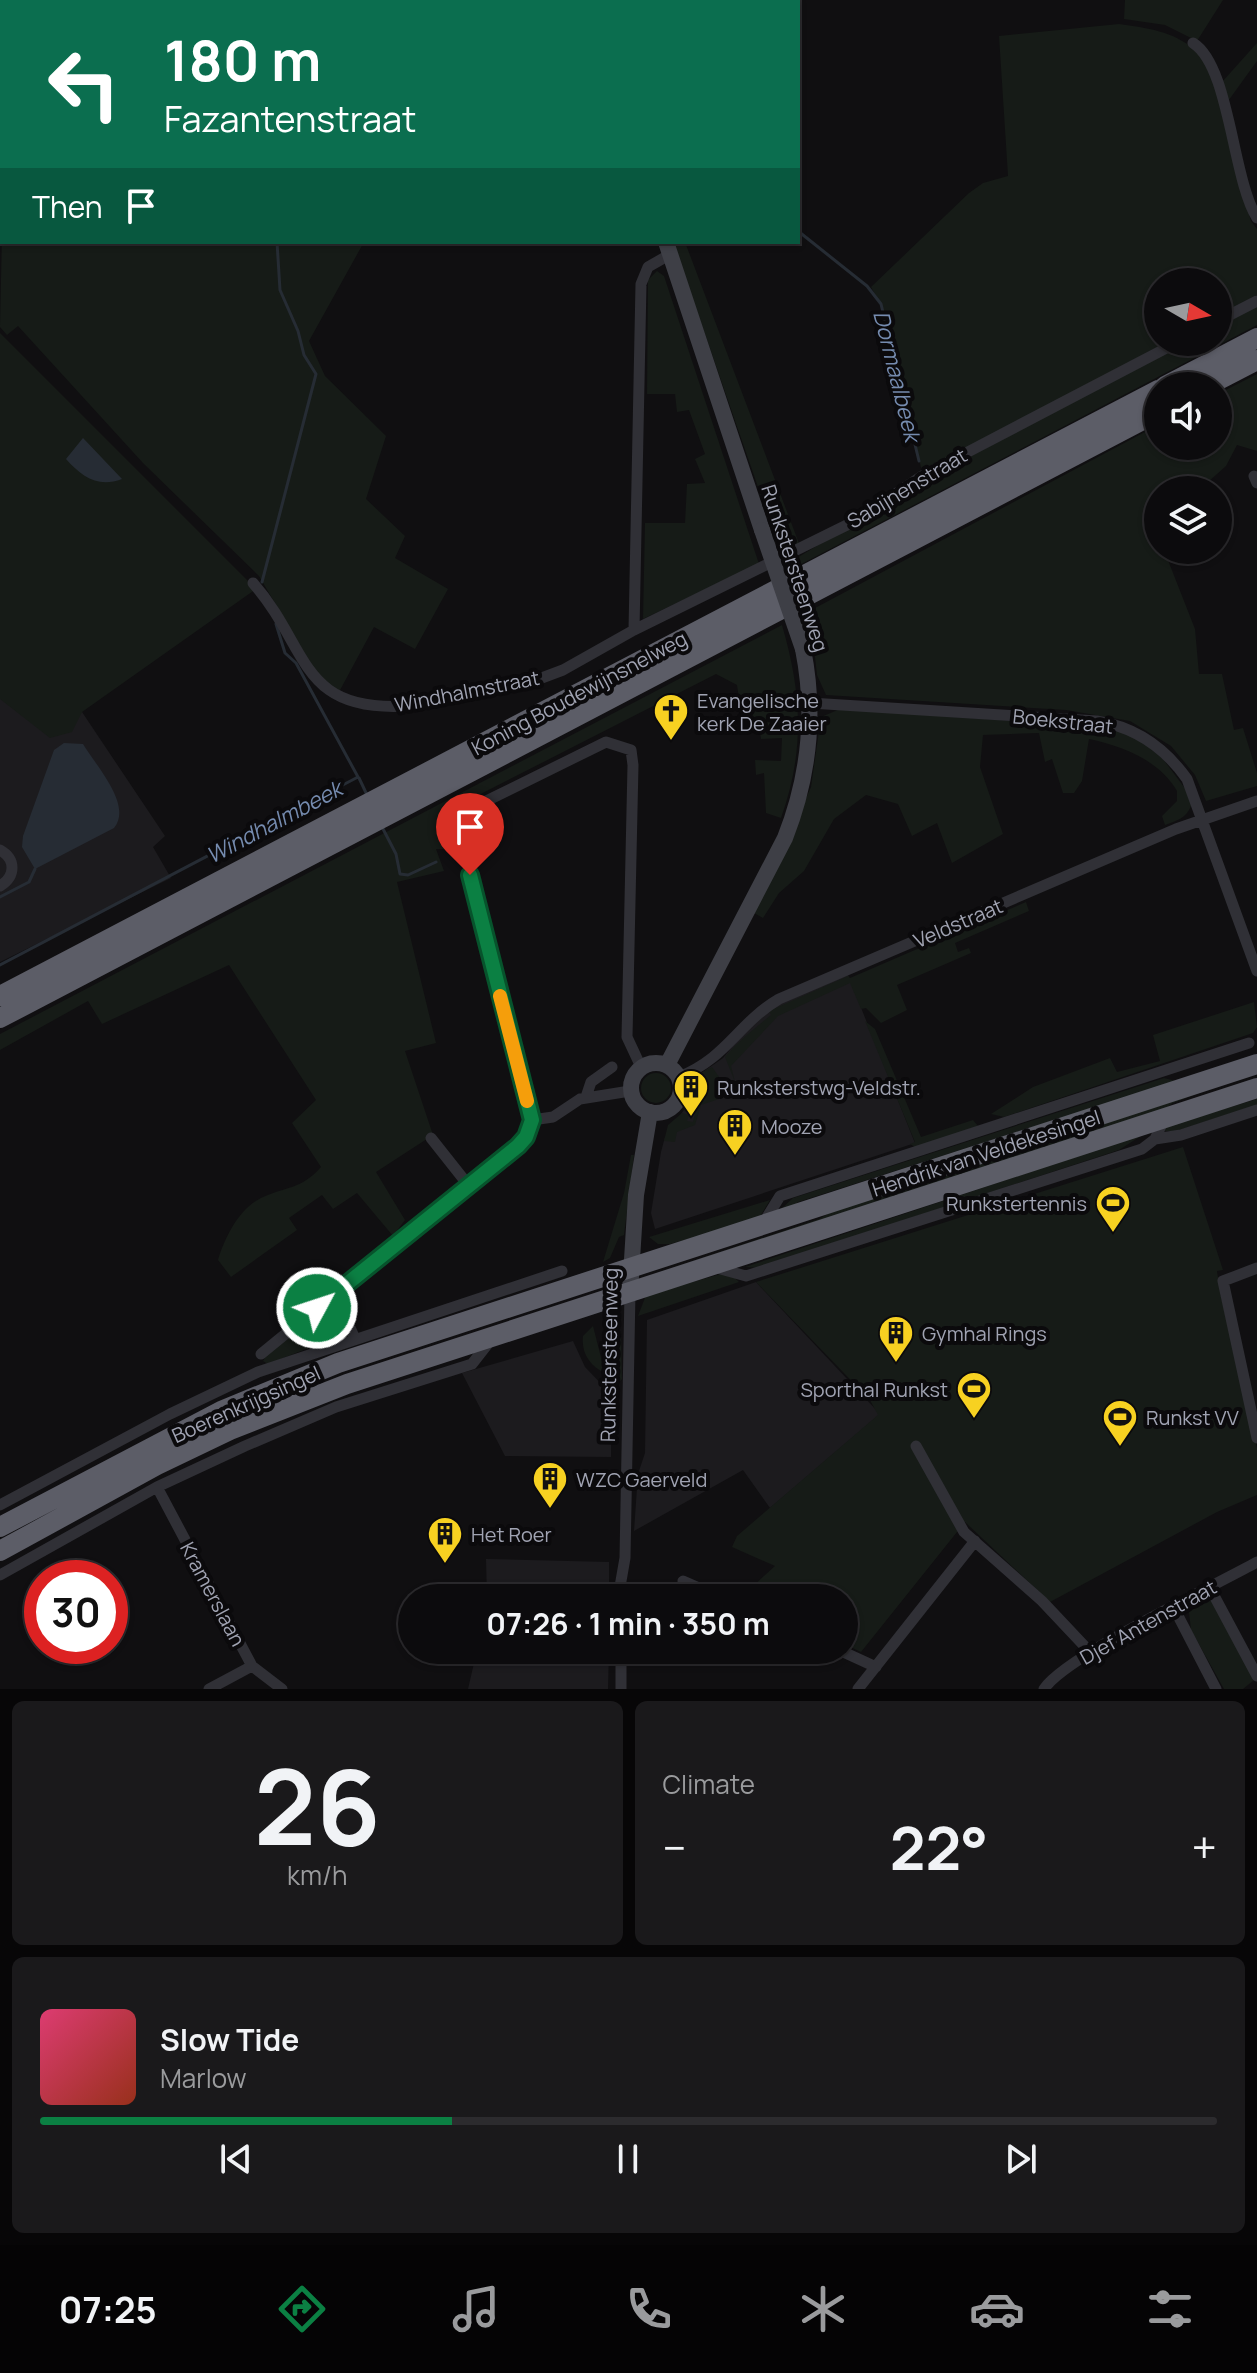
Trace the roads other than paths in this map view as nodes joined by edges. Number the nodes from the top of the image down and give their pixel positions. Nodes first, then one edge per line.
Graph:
1 (1193, 43) dead end
2 (1257, 218) edge
3 (668, 248) edge
4 (1257, 301) edge
5 (1232, 314) edge
6 (1257, 338) edge
7 (1151, 356) edge
8 (1257, 360) edge
9 (1192, 372) edge
10 (1232, 373) edge
11 (1144, 397) edge
12 (1144, 419) edge
13 (253, 583) dead end
14 (634, 630) junction
15 (810, 703) junction
16 (1257, 801) edge
17 (1204, 819) junction
18 (0, 850) edge
19 (0, 886) edge
20 (1257, 971) edge
21 (0, 996) edge
22 (0, 1018) edge
23 (1249, 1043) dead end
24 (1257, 1064) edge
25 (612, 1067) dead end
26 (641, 1067) junction
27 (1173, 1068) junction
28 (673, 1071) junction
29 (1210, 1081) junction
30 (1257, 1088) edge
31 (630, 1091) junction
32 (586, 1097) junction
33 (1257, 1110) edge
34 (650, 1112) junction
35 (1166, 1117) junction
36 (532, 1120) junction
37 (431, 1138) dead end
38 (1155, 1139) junction
39 (469, 1186) junction
40 (762, 1226) junction
41 (709, 1267) junction
42 (1257, 1268) edge
43 (631, 1269) junction
44 (562, 1271) dead end
45 (630, 1292) junction
46 (335, 1293) junction
47 (501, 1293) junction
48 (549, 1295) junction
49 (494, 1336) junction
50 (355, 1339) junction
51 (261, 1354) dead end
52 (1257, 1438) edge
53 (916, 1446) dead end
54 (157, 1487) junction
55 (0, 1505) edge
56 (67, 1515) junction
57 (93, 1523) junction
58 (0, 1527) edge
59 (975, 1541) junction
60 (0, 1551) edge
61 (1257, 1562) edge
62 (0, 1575) edge
63 (683, 1581) dead end
64 (620, 1584) edge
65 (690, 1584) edge
66 (1210, 1588) junction
67 (1174, 1608) junction
68 (1091, 1653) junction
69 (858, 1659) edge
70 (621, 1664) edge
71 (252, 1666) junction
72 (876, 1667) junction
73 (1257, 1676) edge
74 (209, 1689) edge
75 (282, 1689) edge
76 (621, 1689) edge
77 (858, 1689) edge
78 (1044, 1689) edge
79 (1216, 1689) edge

1 - 2 street
3 - 14 street, Runkstersteenweg
3 - 15 street, Runkstersteenweg, bridge
4 - 5 street
6 - 9 highway
7 - 14 street, Sabijnenstraat
8 - 10 highway
11 - 21 highway, Koning Boudewijnsnelweg
12 - 22 highway, Koning Boudewijnsnelweg
13 - 14 street, Windhalmstraat
15 - 17 street, Boekstraat
15 - 28 street, Runkstersteenweg
16 - 17 street, Veldstraat
17 - 20 street, Boekstraat
17 - 28 street, Veldstraat
18 - 19 street
23 - 27 street, Hendrik van Veldekesingel
24 - 29 highway, Hendrik van Veldekesingel
25 - 32 street
26 - 28 street
26 - 31 street
26 - 36 street
27 - 29 street
27 - 40 street, Hendrik van Veldekesingel
28 - 34 street
29 - 40 highway, Hendrik van Veldekesingel
30 - 35 highway, Hendrik van Veldekesingel
31 - 32 street
31 - 34 street
32 - 36 street
33 - 38 street
34 - 43 street, Runkstersteenweg
35 - 38 street
35 - 41 highway, Hendrik van Veldekesingel
36 - 39 street
37 - 39 street
38 - 41 street
39 - 46 street
40 - 43 highway, Hendrik van Veldekesingel
41 - 45 highway, Hendrik van Veldekesingel
42 - 52 street
43 - 45 street, Runkstersteenweg
43 - 48 highway, Boerenkrijgsingel
44 - 47 street, Boerenkrijgsingel
45 - 49 highway, Boerenkrijgsingel
45 - 64 street, Runkstersteenweg
46 - 50 street
46 - 51 street
47 - 48 street, Boerenkrijgsingel
47 - 50 street, Boerenkrijgsingel
48 - 58 highway, Boerenkrijgsingel
49 - 54 street, Boerenkrijgsingel
49 - 56 highway, Boerenkrijgsingel
50 - 55 street, Boerenkrijgsingel
53 - 59 street
54 - 57 street, Boerenkrijgsingel
54 - 71 street, Kramerslaan
56 - 57 street
56 - 60 highway, Boerenkrijgsingel
57 - 62 street, Boerenkrijgsingel
59 - 68 street
59 - 72 street
61 - 66 street, Djef Antenstraat
63 - 65 street
66 - 67 street, Djef Antenstraat
66 - 73 street
67 - 68 street, Djef Antenstraat
67 - 79 street
68 - 78 street, Djef Antenstraat
69 - 72 street
70 - 76 street
71 - 74 street
71 - 75 street, Kramerslaan
72 - 77 street

